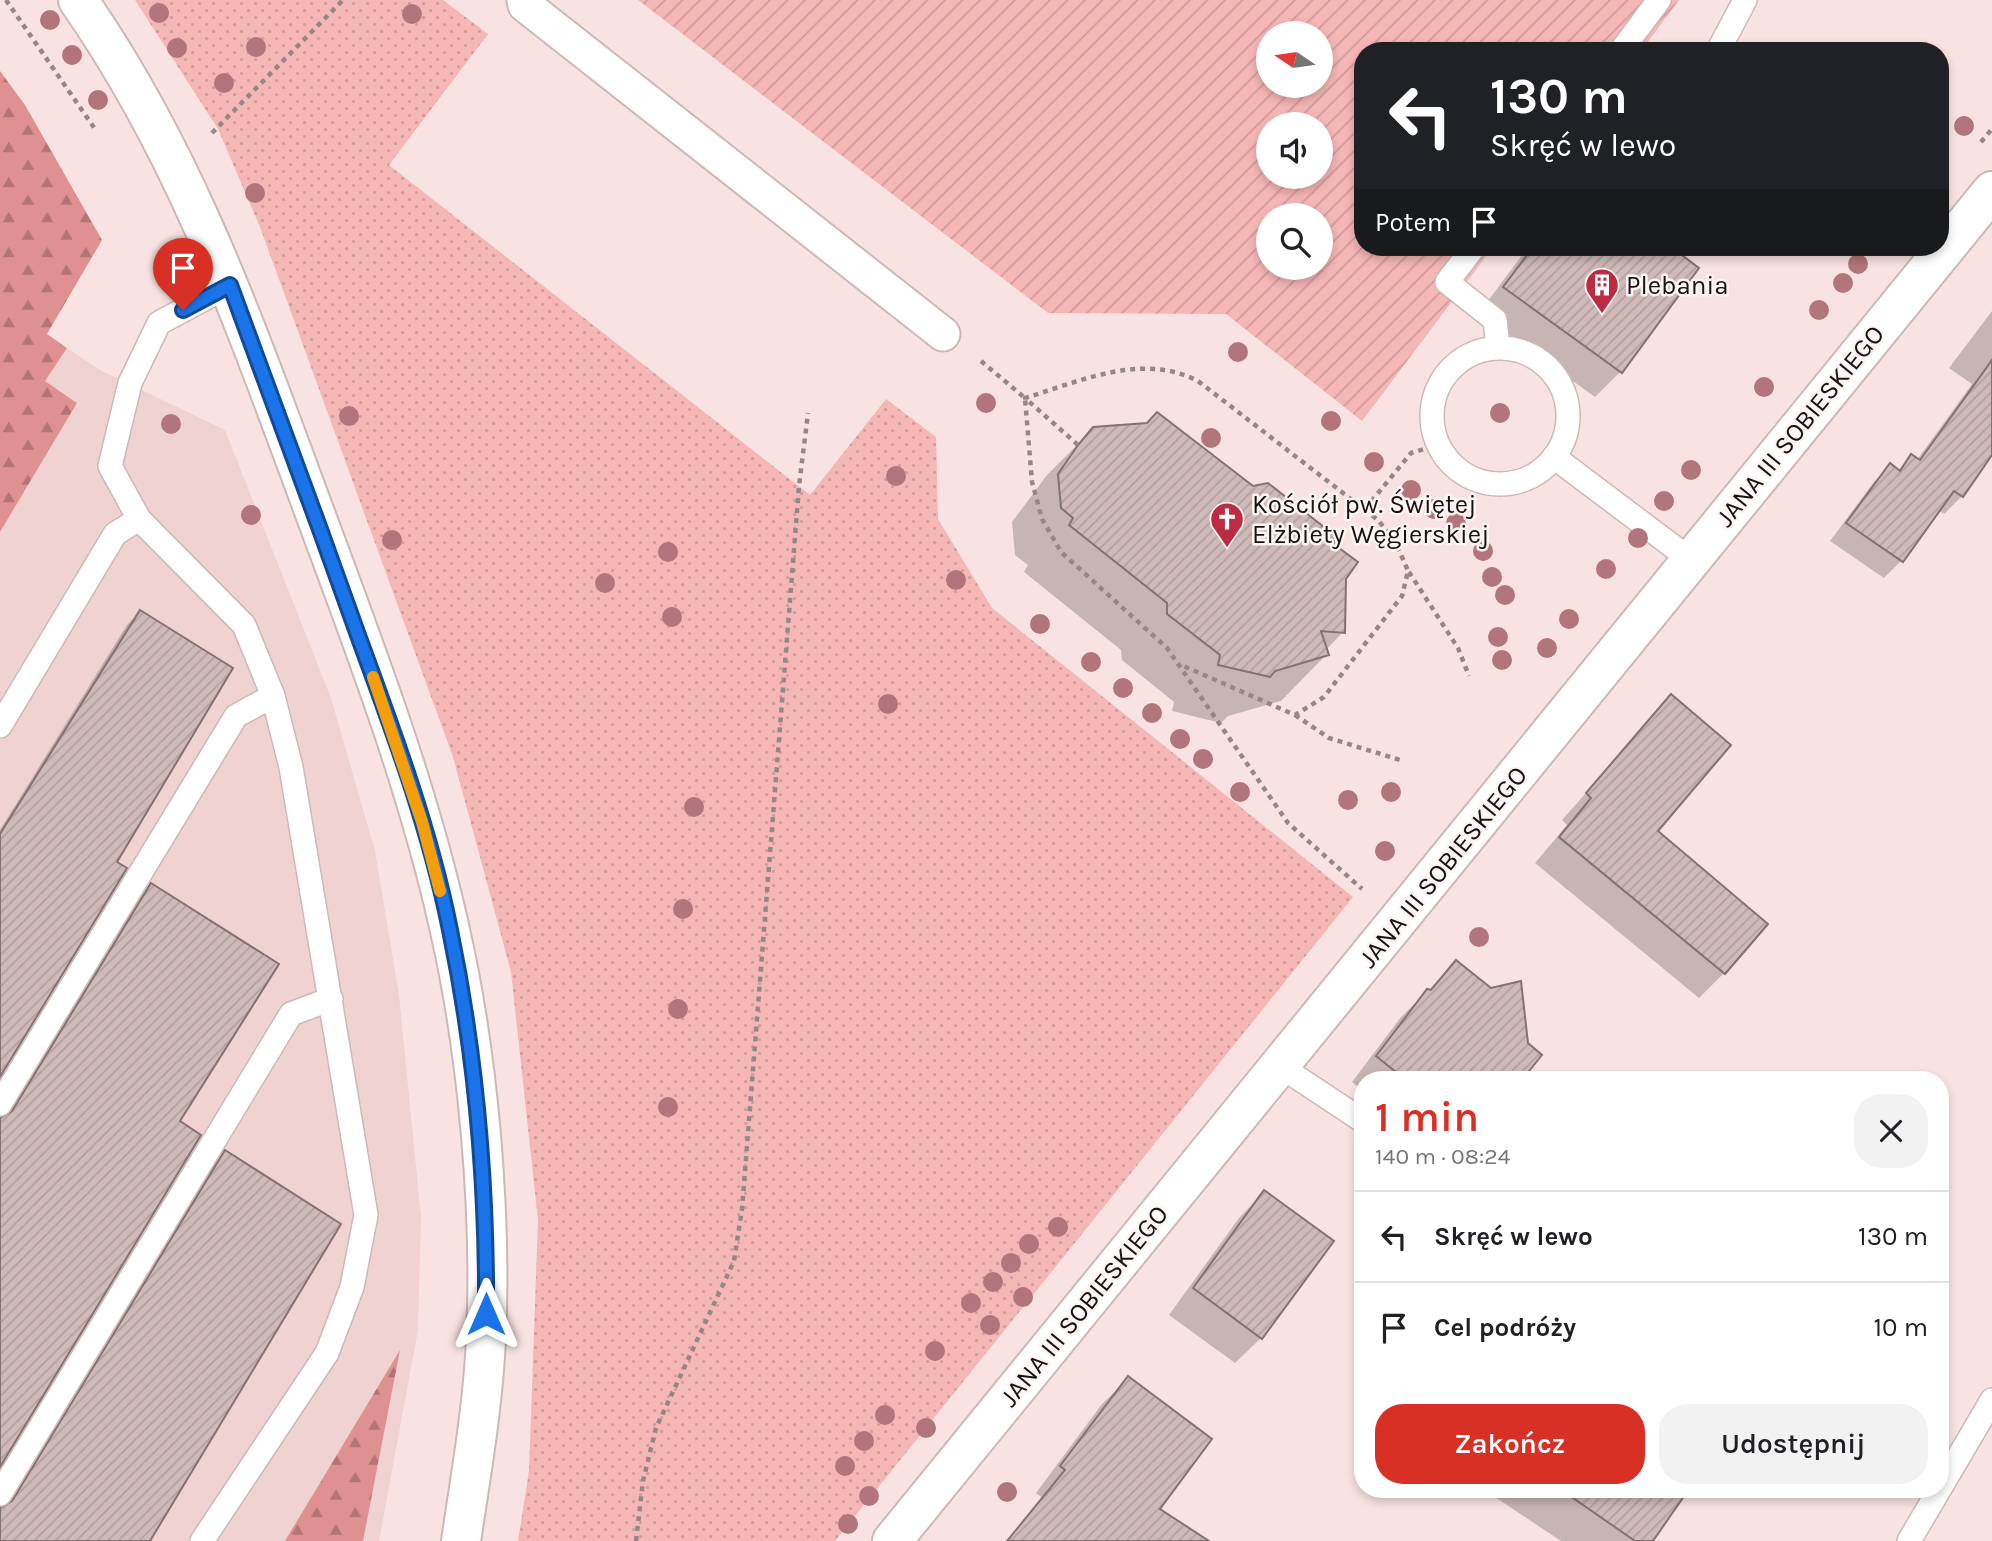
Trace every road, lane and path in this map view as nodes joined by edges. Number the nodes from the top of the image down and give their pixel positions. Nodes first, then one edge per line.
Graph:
1 (6, 0) edge
2 (78, 0) edge
3 (343, 0) edge
4 (524, 0) edge
5 (1659, 0) edge
6 (1745, 0) edge
7 (1628, 42) edge
8 (1723, 42) edge
9 (208, 135) dead end
10 (100, 136) dead end
11 (1992, 191) edge
12 (1949, 244) edge
13 (1467, 256) edge
14 (1939, 256) edge
15 (230, 285) junction
16 (943, 334) dead end
17 (1498, 347) junction
18 (986, 364) dead end
19 (1025, 398) junction
20 (808, 413) dead end
21 (1437, 444) junction
22 (1078, 445) dead end
23 (1554, 457) junction
24 (1365, 509) junction
25 (139, 519) junction
26 (1691, 560) junction
27 (1408, 571) junction
28 (1179, 664) junction
29 (1469, 676) dead end
30 (273, 696) junction
31 (1295, 715) junction
32 (0, 726) edge
33 (1400, 760) dead end
34 (1360, 888) dead end
35 (331, 999) junction
36 (1280, 1066) junction
37 (0, 1104) edge
38 (1354, 1115) edge
39 (1992, 1400) edge
40 (1949, 1473) edge
41 (0, 1494) edge
42 (1934, 1498) edge
43 (202, 1541) edge
44 (461, 1541) edge
45 (636, 1541) edge
46 (892, 1541) edge
47 (1909, 1541) edge

1 - 10 path
2 - 15 street
3 - 9 path
4 - 16 street
5 - 7 lane
6 - 8 lane
11 - 12 street, JANA III SOBIESKIEGO
13 - 17 lane
14 - 26 street, JANA III SOBIESKIEGO
15 - 25 lane
15 - 44 street
17 - 21 lane
17 - 23 lane
18 - 19 path
19 - 22 path
19 - 24 path
19 - 28 path
20 - 45 path
21 - 23 lane
21 - 24 path
23 - 26 lane
24 - 27 path
25 - 30 lane
25 - 32 lane
26 - 36 street, JANA III SOBIESKIEGO
27 - 29 path
27 - 31 path
28 - 31 path
28 - 34 path
30 - 35 lane
30 - 37 lane
31 - 33 path
35 - 41 lane
35 - 43 lane
36 - 38 lane
36 - 46 street, JANA III SOBIESKIEGO
39 - 40 lane
42 - 47 lane

